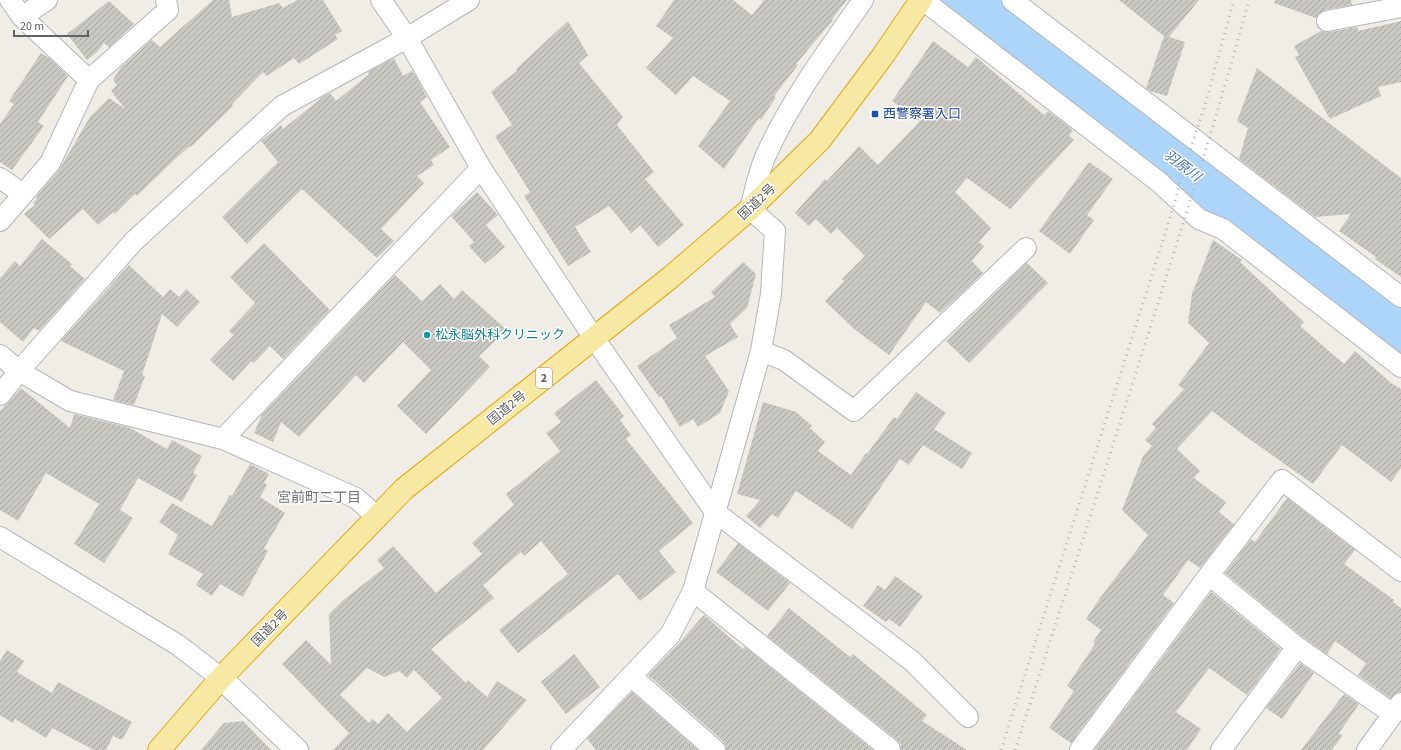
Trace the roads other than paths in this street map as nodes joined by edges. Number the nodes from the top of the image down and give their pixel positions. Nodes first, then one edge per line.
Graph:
1 (10, 0) edge
2 (47, 0) edge
3 (166, 0) edge
4 (381, 0) edge
5 (469, 0) edge
6 (863, 0) edge
7 (922, 0) edge
8 (1012, 0) edge
9 (1401, 7) edge
10 (22, 17) junction
11 (1327, 22) dead end
12 (407, 38) junction
13 (89, 80) junction
14 (481, 168) junction
15 (0, 178) edge
16 (23, 194) junction
17 (750, 209) junction
18 (0, 221) edge
19 (1026, 248) dead end
20 (1399, 292) edge
21 (594, 338) junction
22 (762, 352) junction
23 (0, 355) edge
24 (1401, 367) edge
25 (19, 371) junction
26 (0, 395) edge
27 (222, 439) junction
28 (715, 512) junction
29 (377, 518) junction
30 (0, 537) edge
31 (1401, 571) edge
32 (1209, 575) junction
33 (693, 590) junction
34 (1297, 647) junction
35 (631, 676) junction
36 (221, 678) junction
37 (1397, 709) edge
38 (968, 718) dead end
39 (890, 749) dead end
40 (159, 750) edge
41 (297, 750) edge
42 (561, 750) edge
43 (715, 750) edge
44 (1080, 750) edge
45 (1221, 750) edge
46 (1367, 750) edge

1 - 10 street
2 - 10 street
3 - 13 street
4 - 12 street
5 - 12 street
6 - 17 street
7 - 17 highway, 国道2号 / 2
7 - 24 street
8 - 20 street
9 - 11 street
10 - 13 street
12 - 14 street
12 - 25 street
13 - 16 street
14 - 21 street
14 - 27 street
15 - 16 street
16 - 18 street
17 - 21 highway, 国道2号 / 2
17 - 22 street
19 - 22 street
21 - 28 street
21 - 29 highway, 国道2号 / 2
22 - 28 street
23 - 25 street
25 - 26 street
25 - 27 street
27 - 29 street
28 - 33 street
28 - 38 street
29 - 36 highway, 国道2号 / 2
30 - 36 street
31 - 32 street
32 - 34 street
32 - 44 street
33 - 35 street
33 - 39 street
34 - 37 street
34 - 45 street
35 - 42 street
35 - 43 street
36 - 40 highway, 国道2号 / 2
36 - 41 street
37 - 46 street

